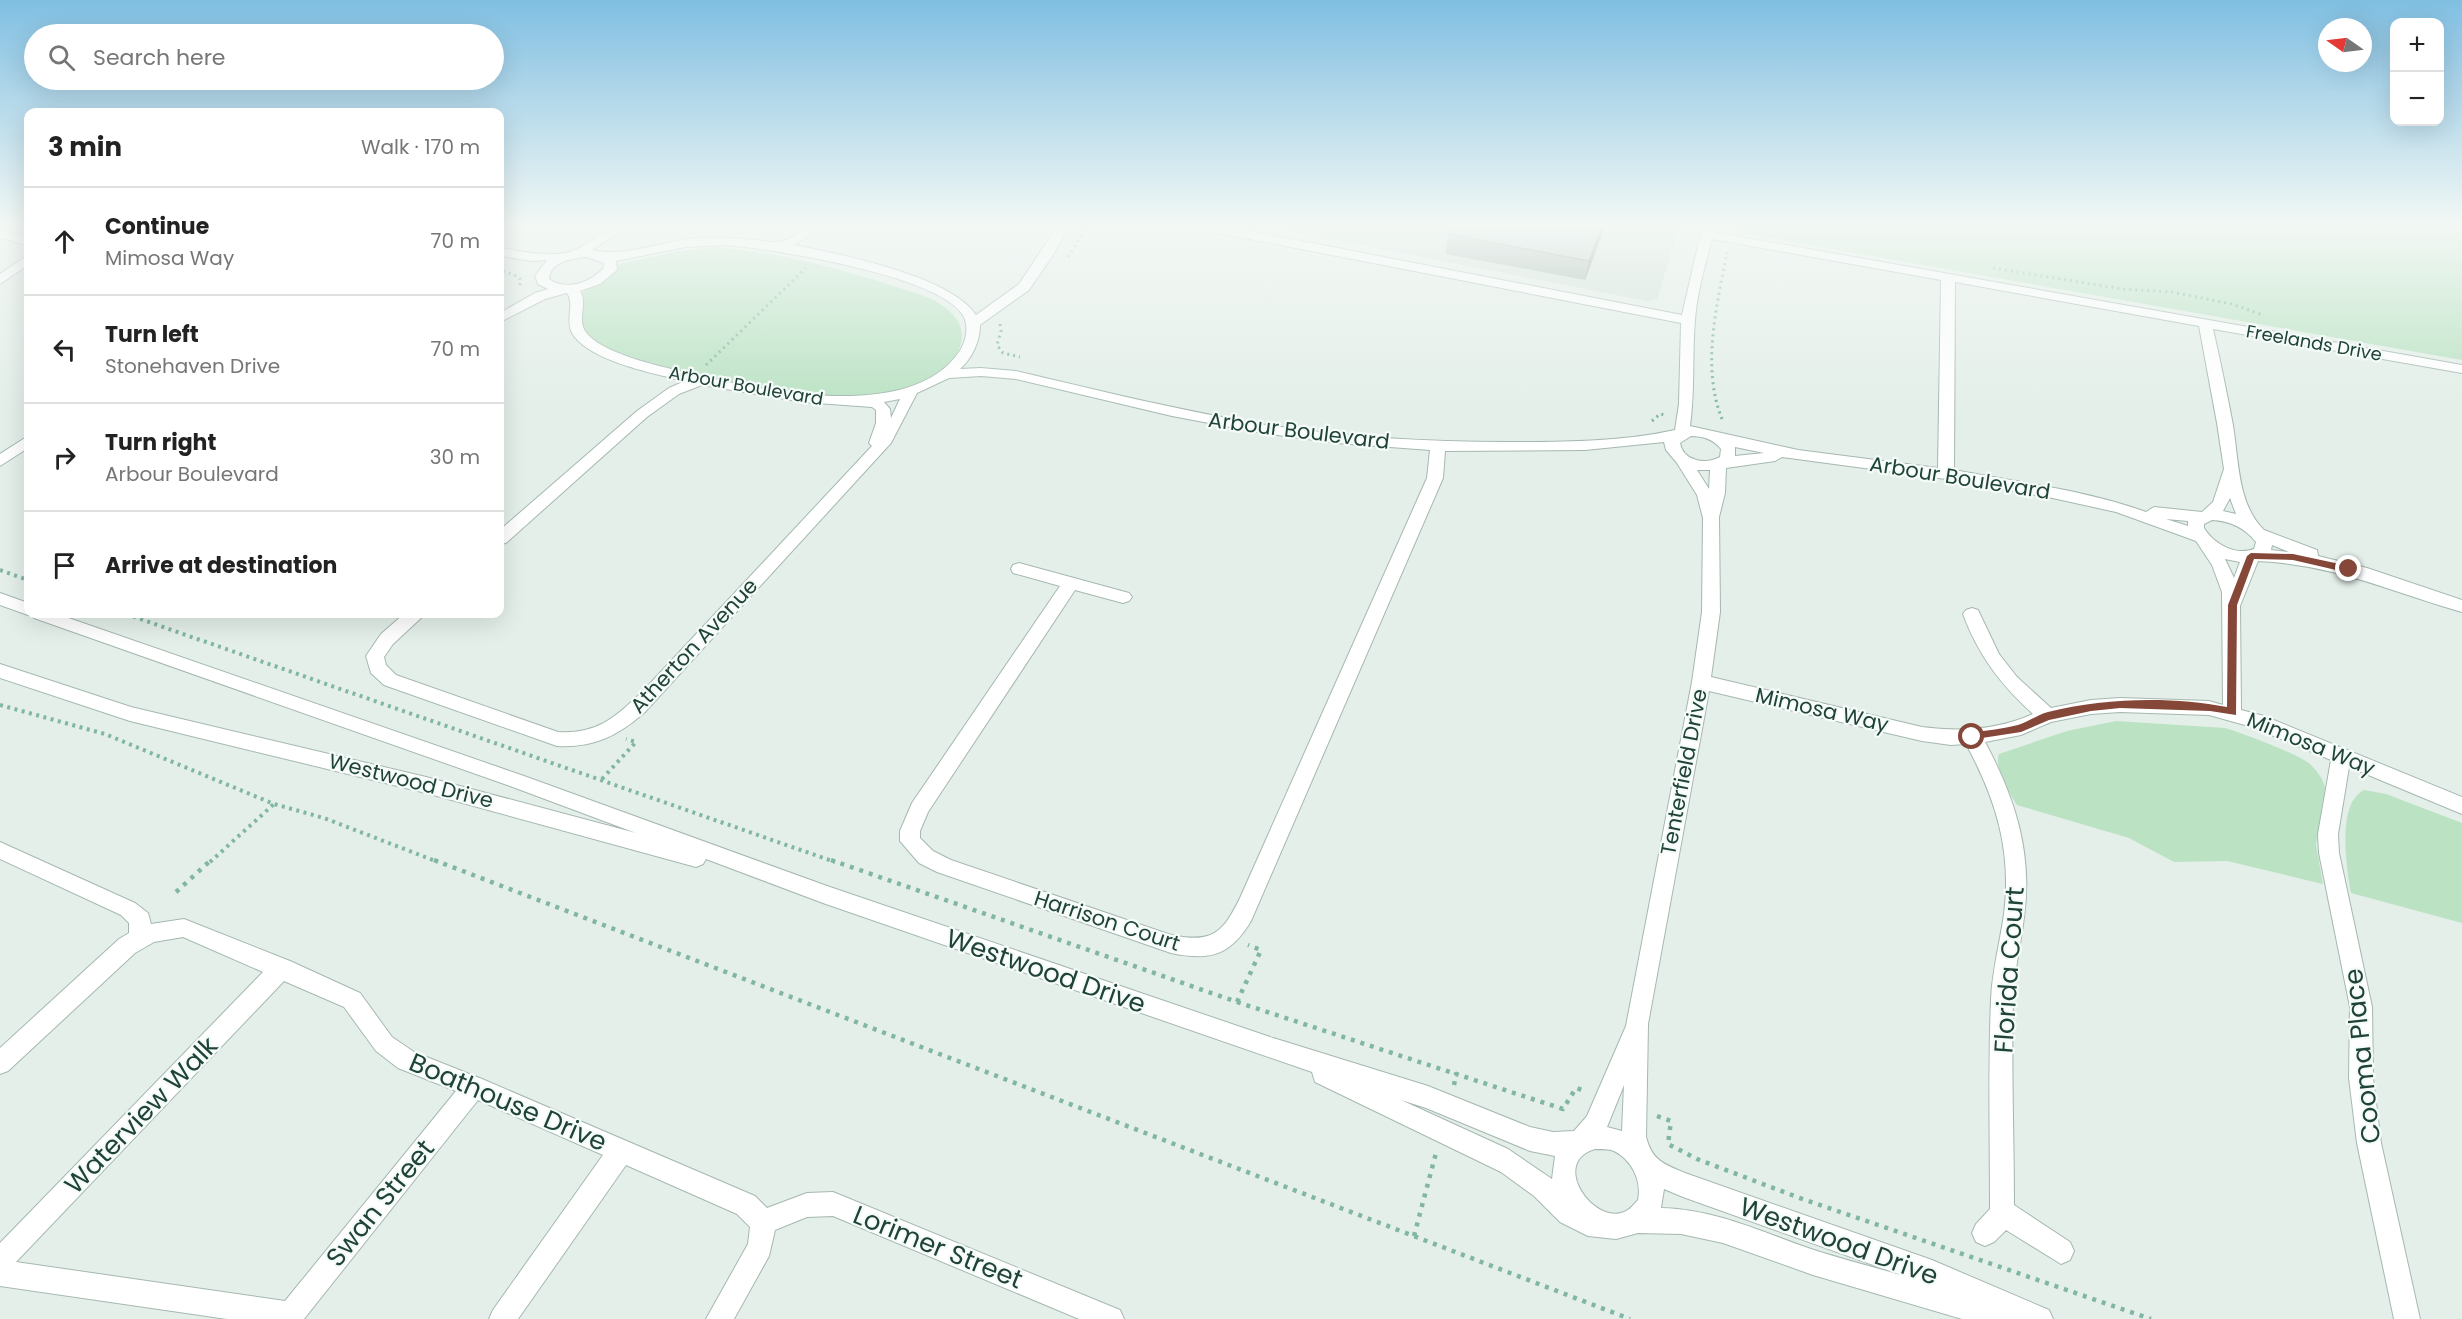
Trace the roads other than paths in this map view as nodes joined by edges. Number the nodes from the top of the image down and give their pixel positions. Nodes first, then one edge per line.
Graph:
1 (534, 286) edge
2 (552, 286) edge
3 (581, 286) edge
4 (925, 286) edge
5 (1017, 286) edge
6 (1024, 286) edge
7 (1510, 286) edge
8 (1694, 286) edge
9 (1948, 286) edge
10 (1991, 286) edge
11 (567, 288) junction
12 (959, 302) junction
13 (504, 313) edge
14 (504, 315) edge
15 (1688, 320) junction
16 (974, 323) junction
17 (2205, 323) junction
18 (970, 344) junction
19 (2462, 369) edge
20 (666, 372) junction
21 (943, 374) junction
22 (1016, 375) junction
23 (696, 379) junction
24 (1687, 380) junction
25 (912, 390) junction
26 (864, 401) junction
27 (642, 414) junction
28 (1681, 433) junction
29 (1718, 438) junction
30 (24, 441) edge
31 (24, 442) edge
32 (1438, 446) junction
33 (1587, 446) junction
34 (870, 454) junction
35 (0, 455) edge
36 (1798, 455) junction
37 (1681, 459) junction
38 (0, 461) edge
39 (1720, 464) junction
40 (2232, 464) junction
41 (1946, 474) junction
42 (2120, 508) junction
43 (2205, 516) junction
44 (1711, 518) junction
45 (2256, 531) junction
46 (504, 535) edge
47 (2202, 538) junction
48 (2254, 556) junction
49 (1020, 569) dead end
50 (2349, 569) junction
51 (1071, 583) junction
52 (1124, 597) dead end
53 (0, 599) edge
54 (2233, 605) junction
55 (2462, 606) edge
56 (24, 608) edge
57 (1972, 614) dead end
58 (51, 618) edge
59 (411, 618) edge
60 (0, 671) edge
61 (1701, 682) junction
62 (2232, 712) junction
63 (2047, 716) junction
64 (1972, 737) junction
65 (2341, 757) junction
66 (2462, 806) edge
67 (0, 850) edge
68 (822, 894) junction
69 (140, 937) junction
70 (282, 968) junction
71 (1637, 1024) junction
72 (1270, 1048) junction
73 (0, 1063) edge
74 (474, 1087) junction
75 (1579, 1142) junction
76 (621, 1151) junction
77 (1640, 1159) junction
78 (2002, 1211) junction
79 (763, 1222) junction
80 (1627, 1223) junction
81 (1985, 1233) dead end
82 (2061, 1251) dead end
83 (0, 1261) edge
84 (0, 1273) edge
85 (288, 1317) edge
86 (502, 1319) edge
87 (719, 1319) edge
88 (1112, 1319) edge
89 (2006, 1319) edge
90 (2040, 1319) edge
91 (2407, 1319) edge

1 - 13 street
2 - 11 street
3 - 11 street
4 - 12 street
5 - 12 street
6 - 16 street
7 - 15 street
8 - 15 street
9 - 41 street
10 - 17 street, Freelands Drive
11 - 14 street
11 - 20 street, Arbour Boulevard
12 - 16 street
15 - 24 street
16 - 18 street, Arbour Boulevard
17 - 19 street, Freelands Drive
17 - 40 street
18 - 21 street, Arbour Boulevard
18 - 22 street
20 - 23 street, Arbour Boulevard
20 - 27 street
21 - 22 street
21 - 25 street, Arbour Boulevard
22 - 32 street, Arbour Boulevard
23 - 26 street, Arbour Boulevard
23 - 27 street
24 - 28 street
24 - 29 street
25 - 26 street, Arbour Boulevard
25 - 34 street
26 - 34 street
27 - 46 street
28 - 29 street
28 - 33 street
28 - 37 street
29 - 36 street
29 - 39 street, Tenterfield Drive
30 - 35 street
31 - 38 street
32 - 33 street, Arbour Boulevard
32 - 51 street, Harrison Court
33 - 37 street
34 - 59 street, Atherton Avenue
36 - 39 street
36 - 41 street, Arbour Boulevard
37 - 39 street
37 - 44 street, Tenterfield Drive
39 - 44 street, Tenterfield Drive
40 - 43 street
40 - 45 street
41 - 42 street, Arbour Boulevard
42 - 43 street, Arbour Boulevard
42 - 47 street, Arbour Boulevard
43 - 45 street, Arbour Boulevard
43 - 47 street
44 - 61 street, Tenterfield Drive
45 - 48 street
45 - 50 street
47 - 48 street, Arbour Boulevard
47 - 54 street
48 - 50 street
48 - 54 street
49 - 51 street
50 - 55 street
51 - 52 street
53 - 56 street
54 - 62 street
57 - 63 street
58 - 68 street, Westwood Drive
60 - 68 street, Westwood Drive
61 - 64 street, Mimosa Way
61 - 71 street, Tenterfield Drive
62 - 63 street, Mimosa Way
62 - 65 street, Mimosa Way
63 - 64 street, Mimosa Way
64 - 78 street, Florida Court
65 - 66 street, Mimosa Way
65 - 91 street, Cooma Place
67 - 69 street
68 - 72 street, Westwood Drive
69 - 70 street, Boathouse Drive
69 - 73 street, Boathouse Drive
70 - 74 street, Boathouse Drive
70 - 83 street, Waterview Walk
71 - 75 street, Tenterfield Drive
71 - 77 street, Tenterfield Drive
72 - 75 street, Westwood Drive
72 - 80 street, Westwood Drive
74 - 76 street, Boathouse Drive
74 - 85 street, Swan Street
75 - 77 street
75 - 80 street
76 - 79 street, Boathouse Drive
76 - 86 street
77 - 80 street
77 - 90 street, Westwood Drive
78 - 81 street
78 - 82 street
79 - 87 street
79 - 88 street, Lorimer Street
80 - 89 street, Westwood Drive
84 - 85 street

